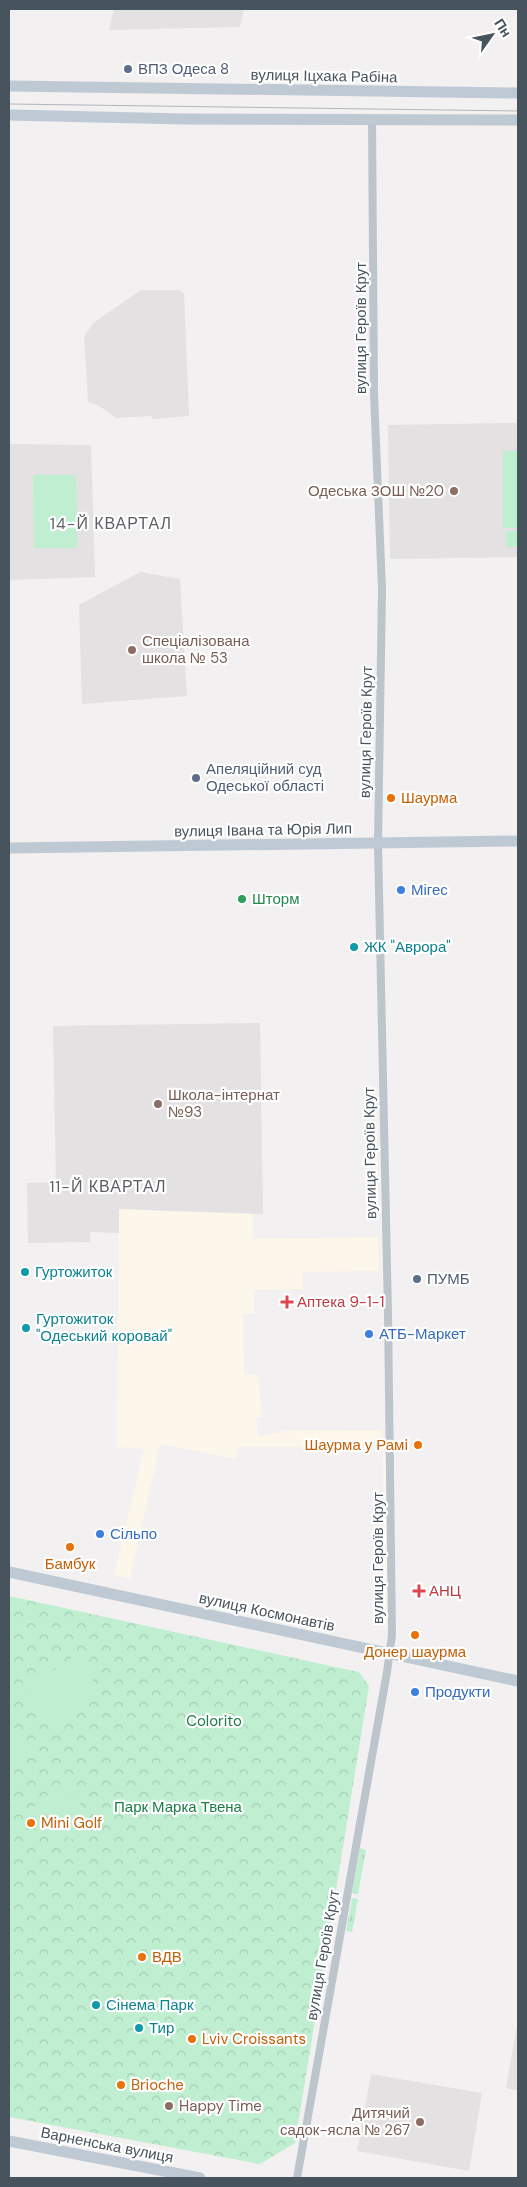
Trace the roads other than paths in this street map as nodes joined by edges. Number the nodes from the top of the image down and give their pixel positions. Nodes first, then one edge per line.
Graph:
1 (9, 86) edge
2 (518, 93) edge
3 (9, 115) edge
4 (372, 119) junction
5 (518, 120) edge
6 (518, 841) edge
7 (378, 844) junction
8 (9, 848) edge
9 (9, 1572) edge
10 (390, 1653) junction
11 (518, 1681) edge
12 (9, 2141) edge
13 (200, 2178) edge
14 (296, 2178) edge

1 - 2 main road, вулиця Іцхака Рабіна
3 - 4 main road
4 - 5 main road
4 - 7 street, вулиця Героїв Крут
6 - 7 main road, вулиця Івана та Юрія Лип
7 - 8 main road, вулиця Івана та Юрія Лип
7 - 10 street, вулиця Героїв Крут
9 - 10 main road, вулиця Космонавтів
10 - 11 main road, вулиця Космонавтів
10 - 14 street, вулиця Героїв Крут
12 - 13 main road, Варненська вулиця

